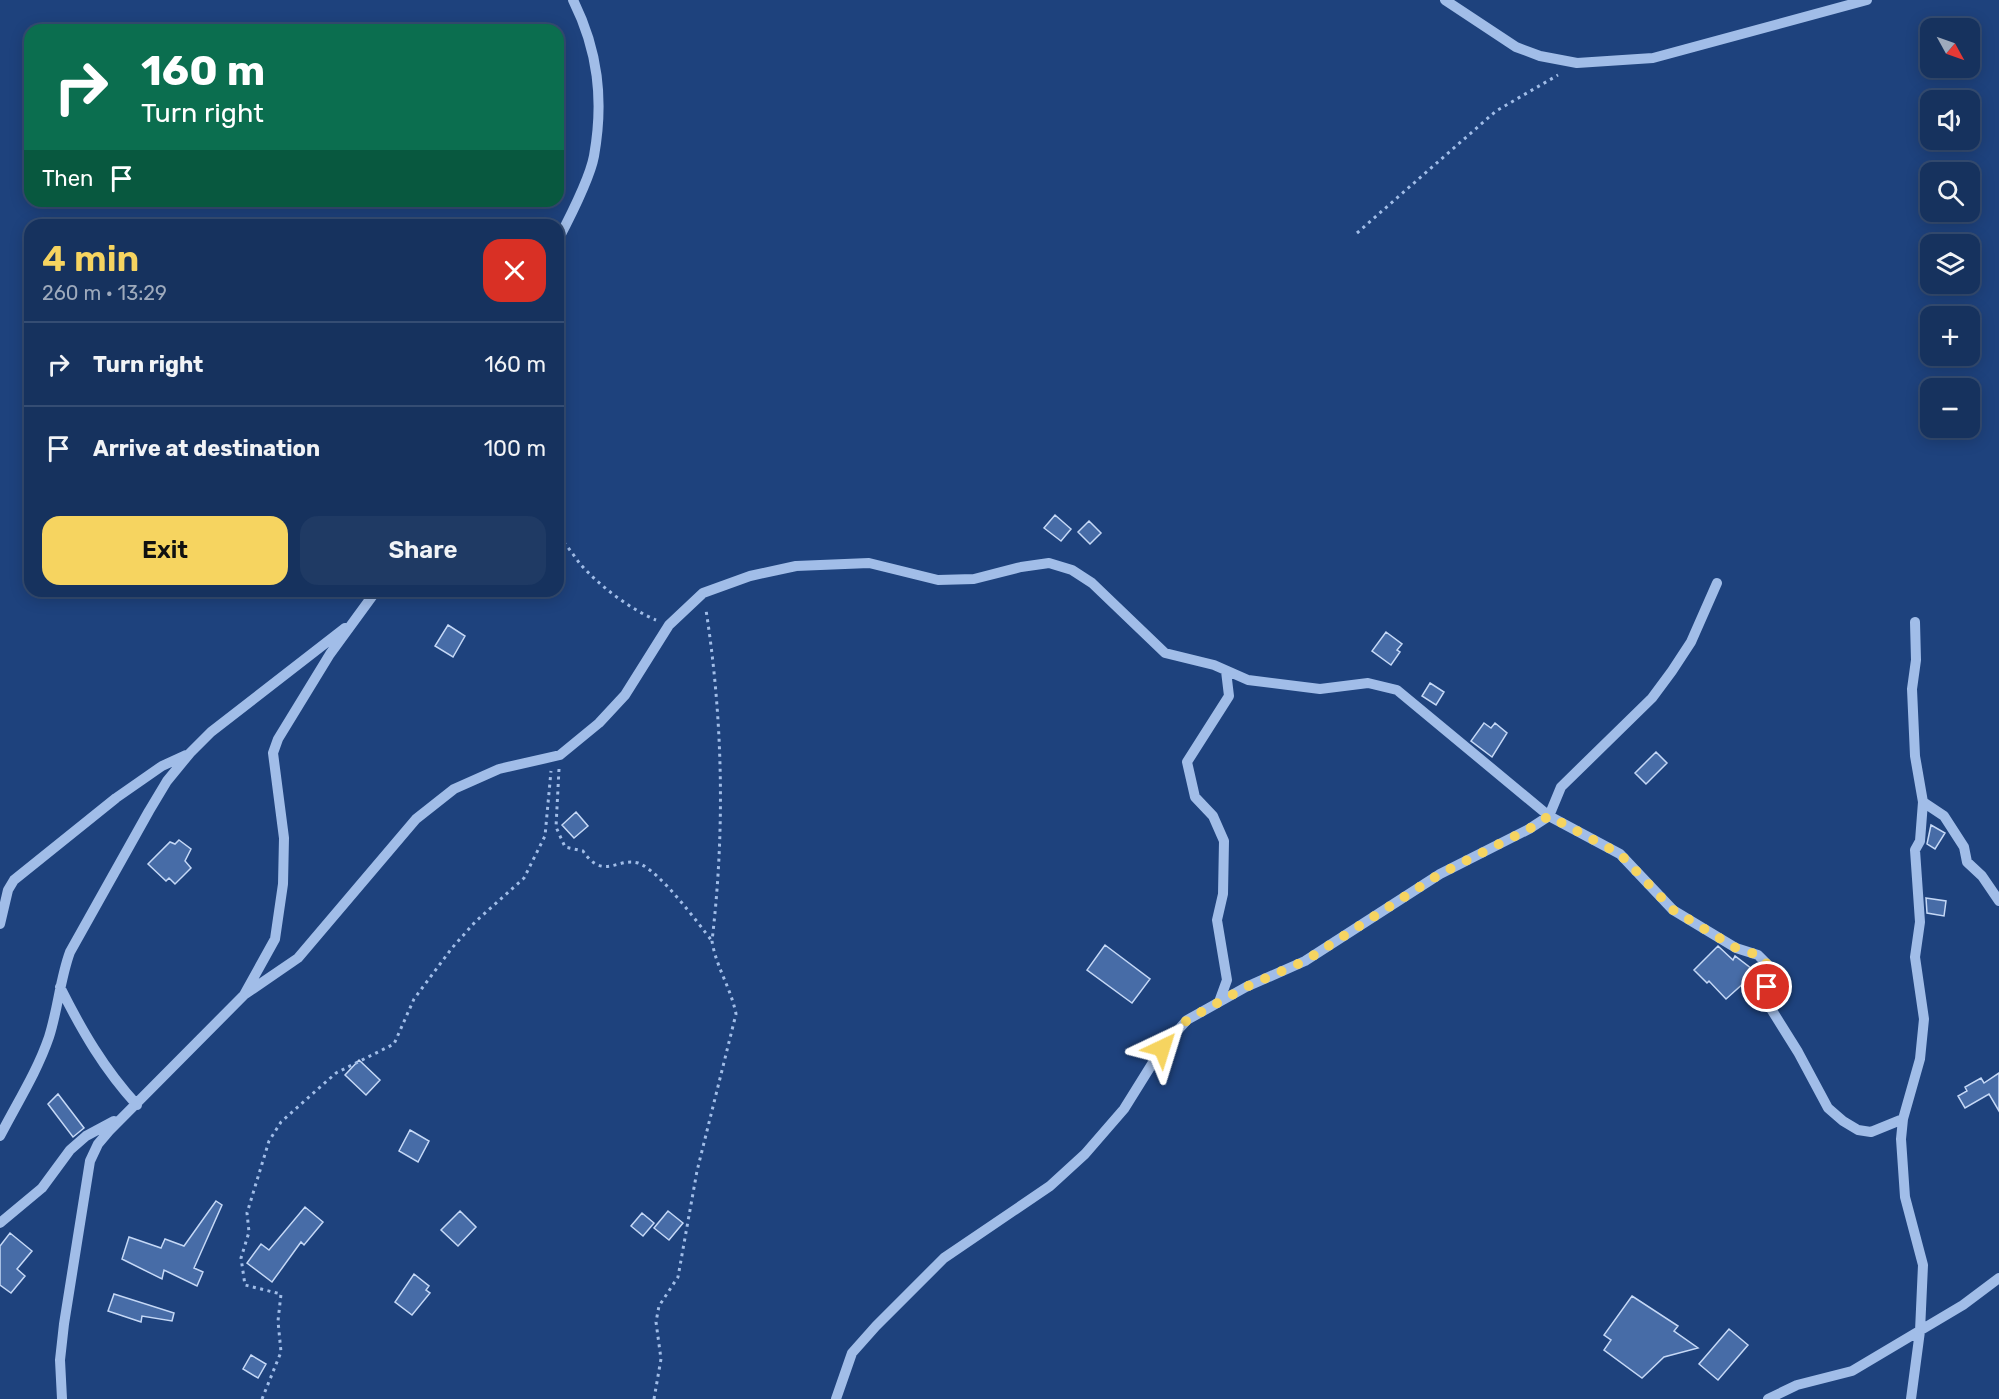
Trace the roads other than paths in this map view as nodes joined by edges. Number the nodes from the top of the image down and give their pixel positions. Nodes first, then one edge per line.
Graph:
1 (573, 0) edge
2 (1445, 0) edge
3 (1867, 0) edge
4 (564, 226) edge
5 (1717, 583) dead end
6 (372, 597) edge
7 (355, 621) junction
8 (1915, 622) dead end
9 (1226, 671) junction
10 (190, 753) junction
11 (1923, 802) junction
12 (1549, 816) junction
13 (1999, 901) edge
14 (0, 924) edge
15 (60, 987) junction
16 (244, 994) junction
17 (1219, 1002) junction
18 (137, 1105) junction
19 (124, 1114) junction
20 (1903, 1119) junction
21 (0, 1136) edge
22 (0, 1222) edge
23 (1999, 1278) edge
24 (1920, 1331) junction
25 (62, 1399) edge
26 (836, 1399) edge
27 (1768, 1399) edge
28 (1911, 1399) edge

1 - 4 street
2 - 3 street
5 - 12 street
6 - 7 street
7 - 10 street
7 - 16 street
8 - 11 street
9 - 12 street
9 - 16 street
9 - 17 street
10 - 14 street
10 - 15 street
11 - 13 street
11 - 20 street
12 - 17 street
12 - 20 street
15 - 18 street
15 - 21 street
16 - 18 street
17 - 26 street
18 - 19 street
19 - 22 street
19 - 25 street
20 - 24 street
23 - 24 street
24 - 27 street
24 - 28 street

